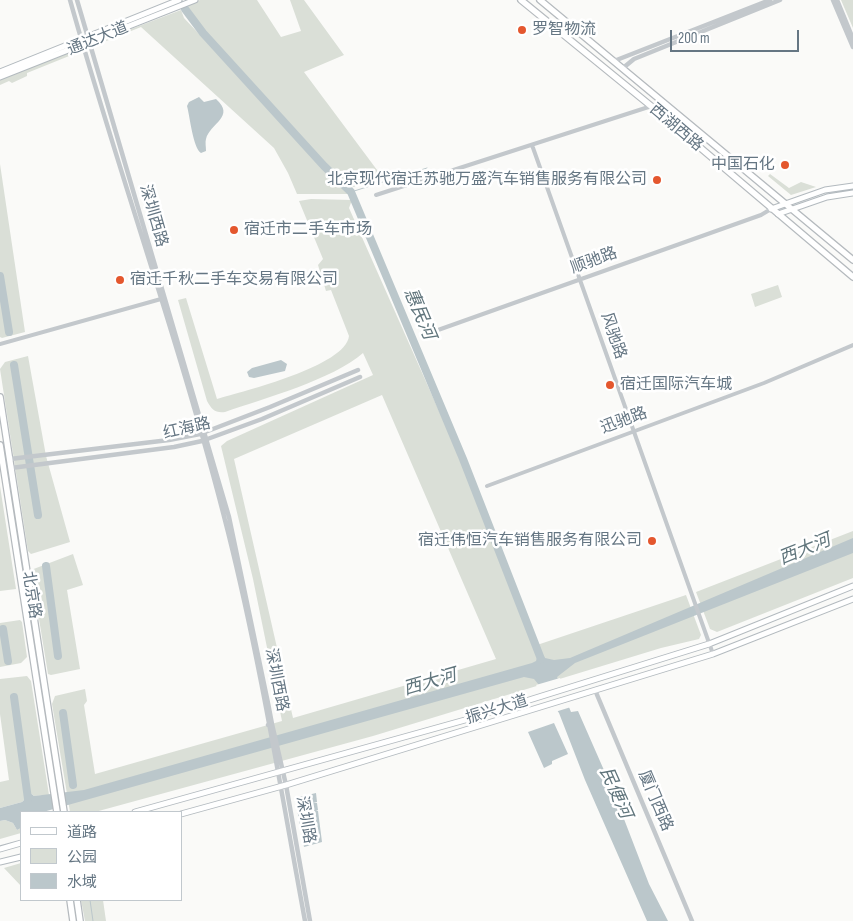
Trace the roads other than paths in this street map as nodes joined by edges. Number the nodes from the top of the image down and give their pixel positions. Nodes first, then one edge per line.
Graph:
1 (70, 0) edge
2 (77, 0) edge
3 (179, 0) edge
4 (195, 0) edge
5 (521, 0) edge
6 (540, 0) edge
7 (751, 0) edge
8 (770, 0) edge
9 (780, 0) edge
10 (835, 0) edge
11 (754, 9) junction
12 (853, 39) edge
13 (86, 41) junction
14 (853, 47) edge
15 (614, 61) junction
16 (623, 68) junction
17 (0, 72) edge
18 (0, 77) edge
19 (664, 102) junction
20 (651, 106) junction
21 (532, 145) junction
22 (853, 186) edge
23 (853, 193) edge
24 (376, 195) dead end
25 (786, 203) junction
26 (792, 208) junction
27 (771, 209) junction
28 (778, 214) junction
29 (853, 260) edge
30 (853, 277) edge
31 (579, 279) junction
32 (161, 299) junction
33 (424, 335) dead end
34 (0, 344) edge
35 (853, 344) edge
36 (358, 370) dead end
37 (360, 377) dead end
38 (0, 397) edge
39 (633, 430) junction
40 (203, 433) junction
41 (205, 440) junction
42 (0, 445) edge
43 (10, 460) junction
44 (11, 468) junction
45 (487, 486) dead end
46 (853, 586) edge
47 (853, 599) edge
48 (709, 644) junction
49 (713, 654) junction
50 (595, 690) junction
51 (270, 726) joint
52 (280, 772) junction
53 (283, 786) junction
54 (58, 793) junction
55 (60, 810) edge
56 (139, 811) edge
57 (182, 814) edge
58 (20, 843) edge
59 (0, 849) edge
60 (20, 856) edge
61 (0, 862) edge
62 (70, 901) edge
63 (77, 901) edge
64 (73, 921) edge
65 (80, 921) edge
66 (304, 921) edge
67 (310, 921) edge
68 (692, 921) edge

1 - 13 street, 深圳西路
2 - 13 street, 深圳西路
3 - 13 main road, 通达大道
4 - 13 main road, 通达大道
5 - 20 main road, 西湖西路
6 - 15 main road, 西湖西路
7 - 11 street
8 - 11 street
9 - 11 street
10 - 12 street
10 - 14 street
11 - 15 street
11 - 16 street
13 - 17 main road, 通达大道
13 - 18 main road, 通达大道
13 - 32 street, 深圳西路
13 - 40 street, 深圳西路
15 - 16 main road, 西湖西路
16 - 19 main road, 西湖西路
19 - 20 street
19 - 25 main road, 西湖西路
20 - 21 street
20 - 27 main road, 西湖西路
21 - 24 street
21 - 31 street, 风驰路
22 - 25 main road
23 - 26 main road
25 - 26 main road, 西湖西路
25 - 27 main road
26 - 28 main road
26 - 29 main road, 西湖西路
27 - 28 main road, 西湖西路
27 - 31 street, 顺驰路
28 - 30 main road, 西湖西路
31 - 33 street, 顺驰路
31 - 39 street, 风驰路
32 - 34 street
32 - 40 street, 深圳西路
35 - 39 street, 迅驰路
36 - 40 street, 红海路
37 - 41 street, 红海路
38 - 43 main road, 北京路
39 - 45 street, 迅驰路
39 - 48 street, 风驰路
40 - 41 street, 深圳西路
40 - 43 street, 红海路
41 - 44 street, 红海路
41 - 51 street, 深圳西路
42 - 54 main road, 北京路
43 - 44 main road, 北京路
44 - 54 main road, 北京路
46 - 48 main road, 振兴大道
47 - 49 main road, 振兴大道
48 - 49 street, 风驰路
48 - 52 main road, 振兴大道
49 - 50 main road, 振兴大道
50 - 53 main road, 振兴大道
50 - 68 street, 厦门西路
51 - 52 street, 深圳路
52 - 53 street, 深圳路
52 - 56 main road, 振兴大道
53 - 57 main road, 振兴大道
53 - 66 street, 深圳路
53 - 67 street, 深圳路
54 - 55 main road
58 - 59 main road
60 - 61 main road
62 - 64 main road
63 - 65 main road

